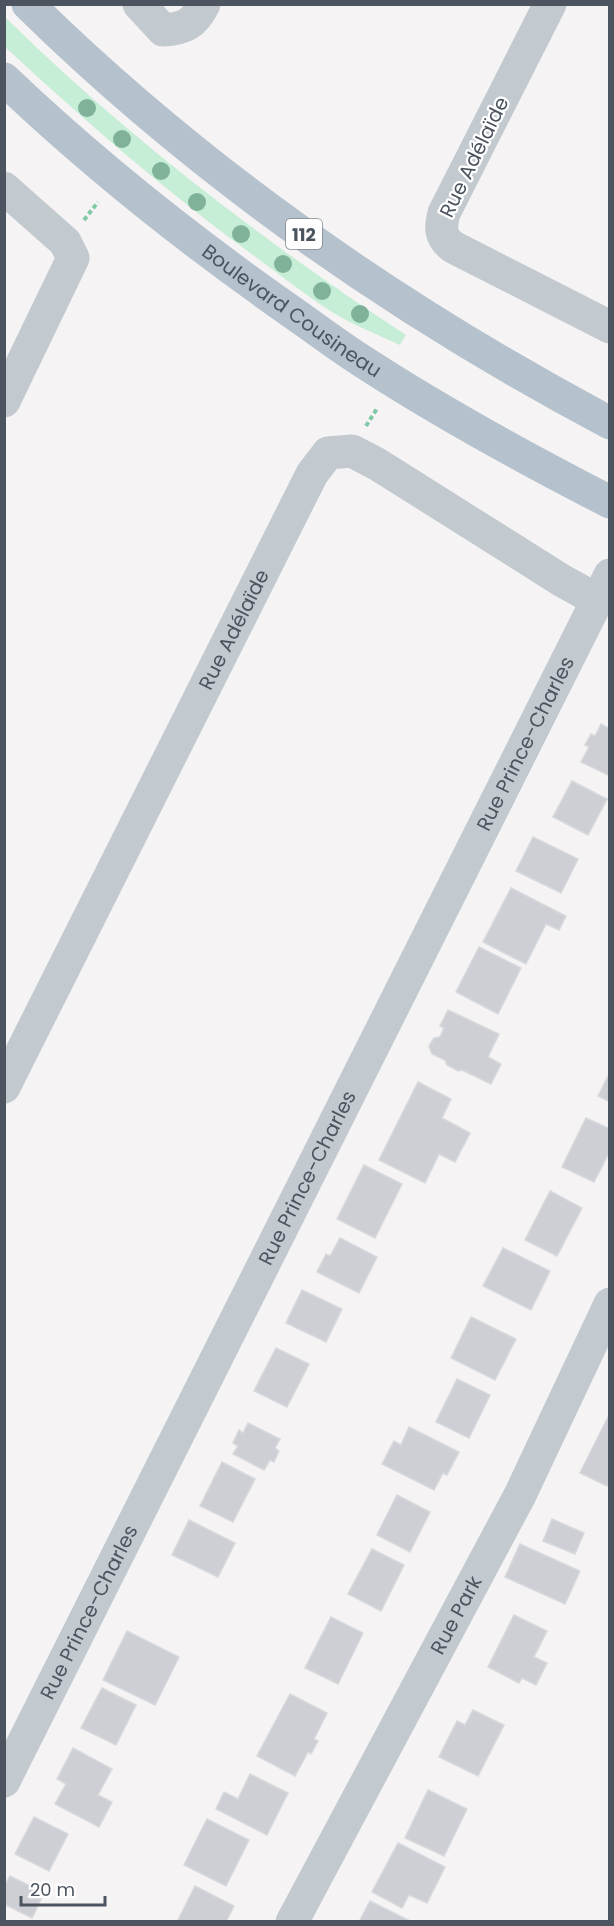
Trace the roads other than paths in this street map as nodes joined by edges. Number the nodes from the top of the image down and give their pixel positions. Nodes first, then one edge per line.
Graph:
1 (28, 4) edge
2 (139, 4) edge
3 (204, 4) edge
4 (550, 4) edge
5 (4, 79) edge
6 (4, 188) edge
7 (609, 327) edge
8 (4, 400) edge
9 (609, 423) edge
10 (609, 502) edge
11 (603, 588) edge
12 (4, 1087) edge
13 (609, 1304) edge
14 (4, 1781) edge
15 (292, 1922) edge

1 - 9 main road, 112
2 - 3 street
4 - 7 street, Rue Adélaïde
5 - 10 main road, Boulevard Cousineau
6 - 8 street
11 - 12 street, Rue Adélaïde
11 - 14 street, Rue Prince-Charles
13 - 15 street, Rue Park

